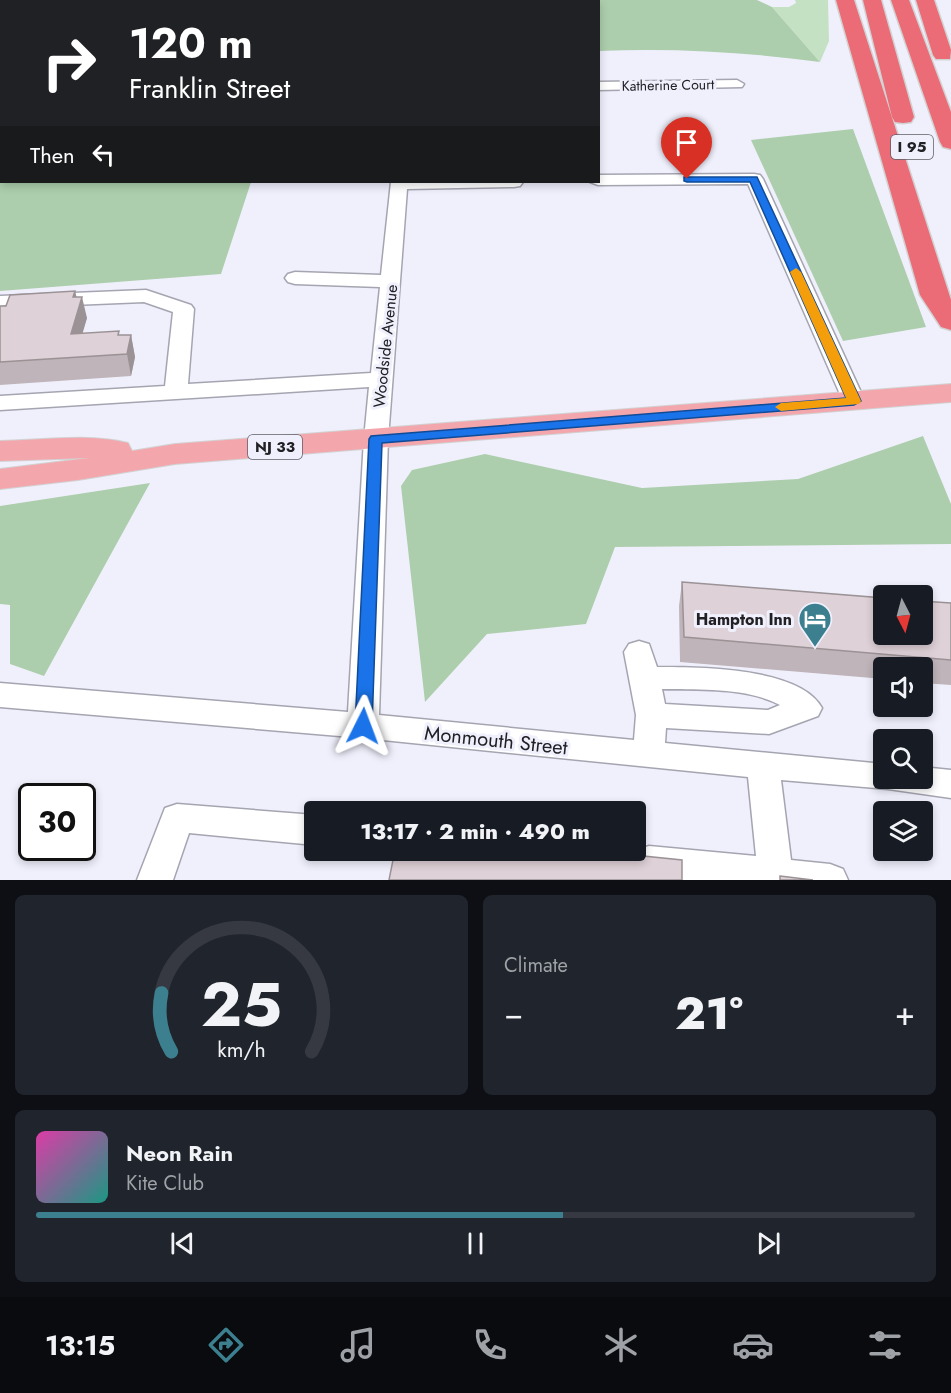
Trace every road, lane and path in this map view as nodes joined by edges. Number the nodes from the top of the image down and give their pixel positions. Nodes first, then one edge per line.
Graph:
1 (845, 0) edge
2 (872, 0) edge
3 (900, 0) edge
4 (925, 0) edge
5 (947, 67) dead end
6 (736, 84) dead end
7 (600, 86) edge
8 (909, 136) dead end
9 (951, 142) edge
10 (600, 180) edge
11 (399, 183) edge
12 (932, 214) dead end
13 (296, 278) dead end
14 (391, 281) junction
15 (951, 295) edge
16 (0, 302) edge
17 (951, 321) edge
18 (382, 379) junction
19 (176, 392) junction
20 (951, 393) edge
21 (854, 401) junction
22 (0, 403) edge
23 (376, 439) junction
24 (0, 451) edge
25 (175, 454) junction
26 (0, 479) edge
27 (0, 696) edge
28 (652, 715) junction
29 (363, 726) junction
30 (648, 755) junction
31 (763, 766) junction
32 (873, 776) edge
33 (933, 782) edge
34 (951, 784) edge
35 (304, 829) edge
36 (644, 861) edge
37 (775, 874) junction
38 (155, 880) edge
39 (830, 880) edge

1 - 17 highway
2 - 8 highway, I 95
3 - 9 highway
4 - 5 highway
6 - 7 street, Katherine Court
10 - 21 street
11 - 14 street, Woodside Avenue
12 - 15 highway
13 - 14 street
14 - 18 street, Woodside Avenue
16 - 19 street
18 - 19 street
18 - 23 street, Woodside Avenue
19 - 22 street
20 - 21 main road, NJ 33
21 - 23 main road, NJ 33
23 - 25 main road, NJ 33
23 - 29 street, Woodside Avenue
24 - 25 main road, NJ 33
25 - 26 main road, NJ 33
27 - 29 street, Monmouth Street
28 - 28 street
28 - 30 street
29 - 30 street, Monmouth Street
30 - 31 street, Monmouth Street
31 - 32 street, Monmouth Street
31 - 37 street
33 - 34 street
35 - 38 street
36 - 37 street
37 - 39 street

